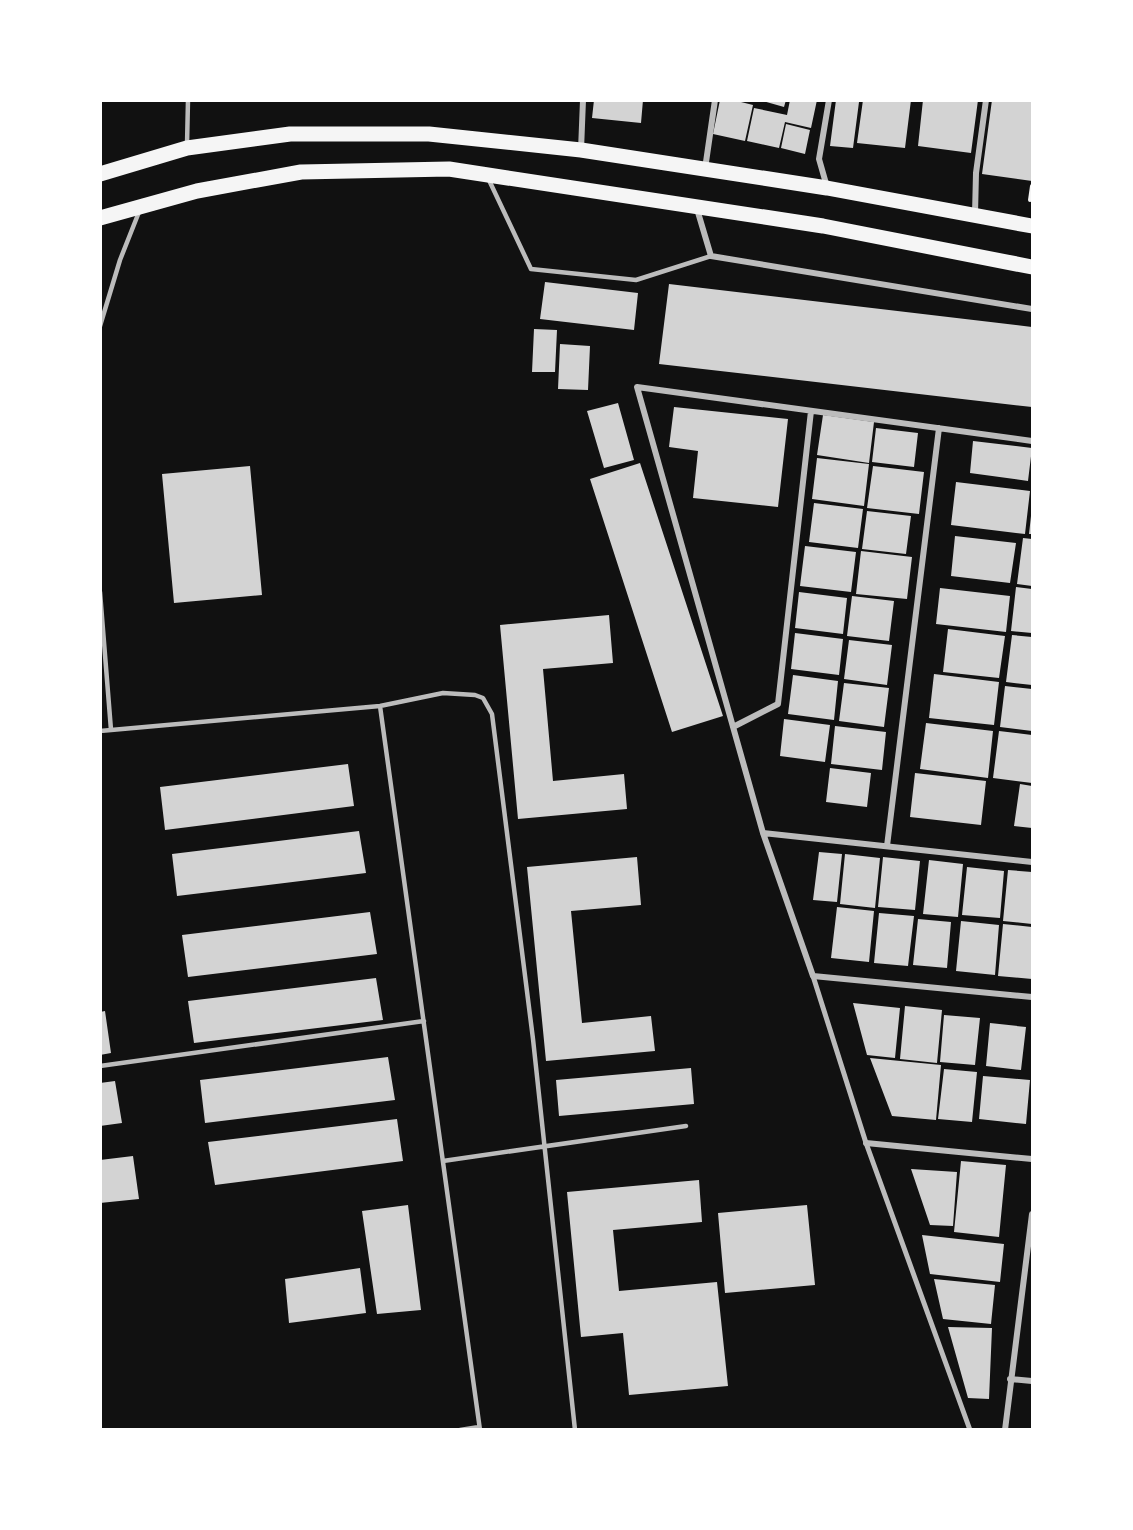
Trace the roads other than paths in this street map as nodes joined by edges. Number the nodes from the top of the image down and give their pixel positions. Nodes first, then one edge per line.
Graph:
1 (188, 100) edge
2 (584, 100) edge
3 (716, 100) edge
4 (830, 100) edge
5 (986, 100) edge
6 (187, 148) junction
7 (581, 150) junction
8 (705, 169) junction
9 (100, 174) edge
10 (486, 175) junction
11 (827, 188) junction
12 (141, 207) junction
13 (696, 207) junction
14 (975, 215) junction
15 (100, 218) edge
16 (1032, 226) edge
17 (711, 256) junction
18 (1032, 267) edge
19 (1032, 309) edge
20 (100, 326) edge
21 (811, 411) junction
22 (939, 428) junction
23 (1032, 441) edge
24 (100, 592) edge
25 (381, 706) junction
26 (733, 727) junction
27 (111, 730) junction
28 (100, 731) edge
29 (763, 833) junction
30 (887, 846) junction
31 (1032, 862) edge
32 (813, 976) junction
33 (1032, 997) edge
34 (424, 1021) junction
35 (100, 1066) edge
36 (686, 1126) dead end
37 (866, 1143) junction
38 (544, 1146) junction
39 (1032, 1159) edge
40 (443, 1161) junction
41 (1032, 1214) edge
42 (1010, 1379) junction
43 (1032, 1381) edge
44 (480, 1428) edge
45 (460, 1430) edge
46 (575, 1430) edge
47 (970, 1430) edge
48 (1005, 1430) edge

1 - 6 lane
2 - 7 street
3 - 8 street
4 - 11 street
5 - 14 street
6 - 7 main road
6 - 9 main road
7 - 8 main road
8 - 11 main road
10 - 12 main road
10 - 13 main road
10 - 17 lane
11 - 14 main road
12 - 15 main road
12 - 20 lane
13 - 17 street
13 - 18 main road
14 - 16 main road
17 - 19 street
21 - 22 street
21 - 26 street
21 - 26 street
22 - 23 street
22 - 30 street
24 - 27 lane
25 - 27 lane
25 - 34 lane
25 - 38 lane
26 - 29 street
27 - 28 lane
29 - 30 street
29 - 32 street
30 - 31 street
32 - 33 street
32 - 37 street
34 - 35 lane
34 - 40 lane
36 - 38 lane
37 - 39 street
37 - 47 street
38 - 40 lane
38 - 46 lane
40 - 44 lane
41 - 42 street
42 - 43 street
42 - 48 street
44 - 45 lane

